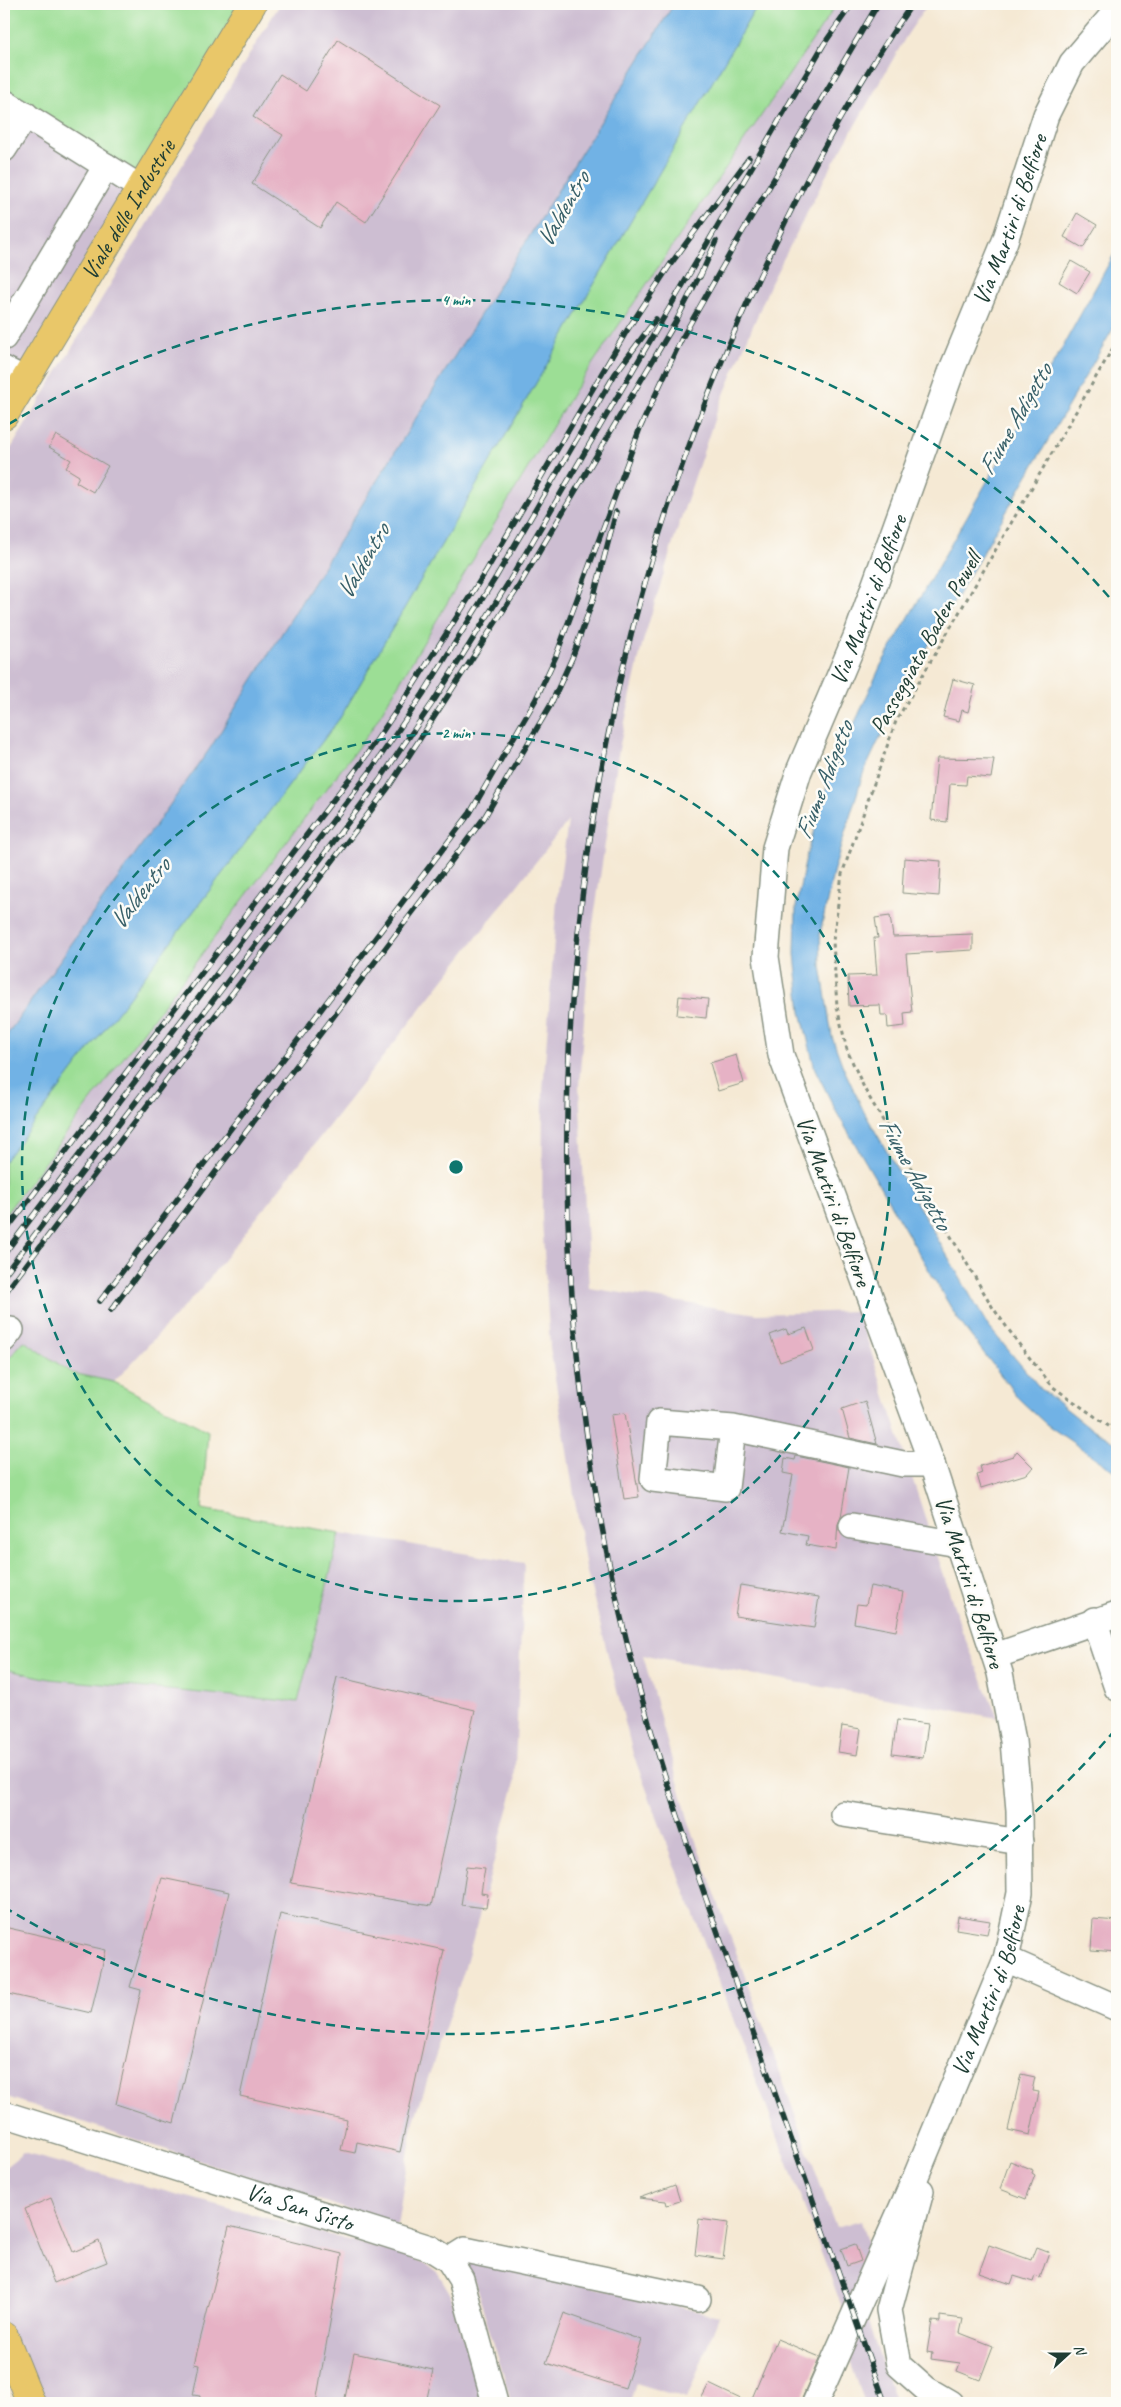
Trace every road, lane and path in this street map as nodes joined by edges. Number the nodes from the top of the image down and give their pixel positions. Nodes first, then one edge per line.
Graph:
1 (252, 4) edge
2 (1117, 10) edge
3 (4, 102) edge
4 (26, 115) junction
5 (4, 149) edge
6 (106, 166) junction
7 (141, 188) junction
8 (4, 337) edge
9 (1117, 341) edge
10 (14, 375) edge
11 (4, 415) edge
12 (732, 1428) dead end
13 (1117, 1432) edge
14 (932, 1464) junction
15 (852, 1526) dead end
16 (958, 1544) junction
17 (1106, 1617) edge
18 (995, 1656) junction
19 (1117, 1688) edge
20 (843, 1814) dead end
21 (1020, 1842) junction
22 (1006, 1960) junction
23 (1117, 2008) edge
24 (4, 2114) edge
25 (916, 2176) junction
26 (449, 2260) junction
27 (698, 2299) dead end
28 (4, 2336) edge
29 (31, 2403) edge
30 (495, 2403) edge
31 (815, 2403) edge
32 (950, 2403) edge

1 - 7 main road, Viale delle Industrie
2 - 14 street, Via Martiri di Belfiore
3 - 4 street
4 - 5 street
4 - 6 street
6 - 7 street
6 - 8 street
7 - 10 main road, Viale delle Industrie
9 - 13 path, Passeggiata Baden Powell
10 - 11 main road, Viale delle Industrie
12 - 14 street
14 - 16 street, Via Martiri di Belfiore
15 - 16 street
16 - 18 street, Via Martiri di Belfiore
17 - 18 street
17 - 19 street
18 - 21 street, Via Martiri di Belfiore
20 - 21 street
21 - 22 street, Via Martiri di Belfiore
22 - 23 street
22 - 25 street, Via Martiri di Belfiore
24 - 26 street, Via San Sisto
25 - 31 street, Via Martiri di Belfiore
25 - 32 street
26 - 27 street
26 - 30 street, Via San Sisto
28 - 29 main road

